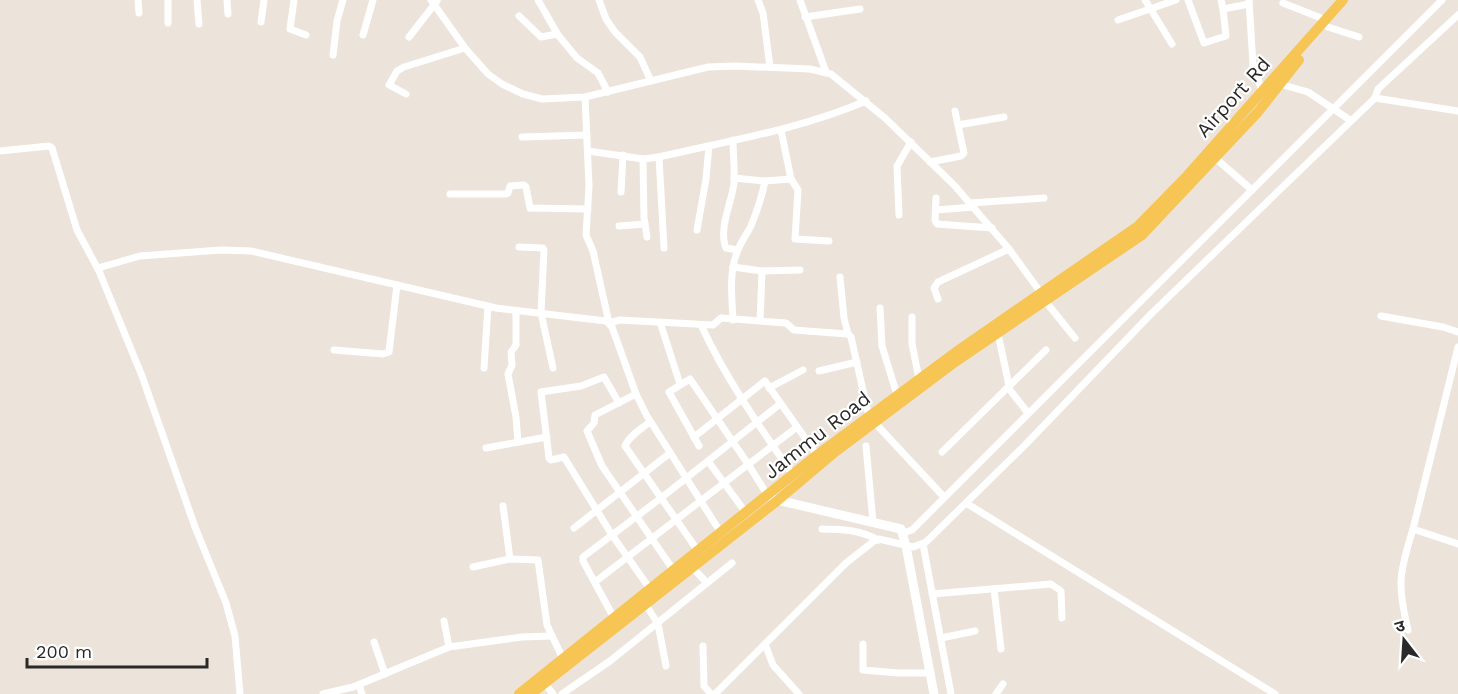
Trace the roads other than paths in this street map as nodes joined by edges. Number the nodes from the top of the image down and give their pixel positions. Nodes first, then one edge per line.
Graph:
1 (138, 0) edge
2 (168, 0) edge
3 (197, 0) edge
4 (226, 0) edge
5 (264, 0) edge
6 (294, 0) edge
7 (343, 0) edge
8 (373, 0) edge
9 (538, 0) edge
10 (599, 0) edge
11 (758, 0) edge
12 (800, 0) edge
13 (1146, 0) edge
14 (1176, 0) edge
15 (1188, 0) edge
16 (1221, 0) edge
17 (1343, 0) edge
18 (1353, 0) edge
19 (1442, 0) edge
20 (435, 1) edge
21 (1249, 2) edge
22 (1283, 3) dead end
23 (1150, 8) junction
24 (860, 9) dead end
25 (1223, 9) junction
26 (139, 13) dead end
27 (228, 14) dead end
28 (1458, 15) edge
29 (519, 16) dead end
30 (805, 17) junction
31 (1118, 20) dead end
32 (261, 22) dead end
33 (168, 23) dead end
34 (1327, 23) junction
35 (199, 24) dead end
36 (557, 34) junction
37 (306, 35) dead end
38 (363, 35) dead end
39 (409, 37) dead end
40 (1359, 37) dead end
41 (1172, 44) dead end
42 (465, 48) junction
43 (333, 55) dead end
44 (770, 67) junction
45 (826, 72) junction
46 (651, 81) junction
47 (1280, 84) junction
48 (1262, 91) junction
49 (608, 92) junction
50 (406, 94) dead end
51 (585, 97) junction
52 (1375, 98) junction
53 (866, 101) junction
54 (1337, 110) junction
55 (955, 111) dead end
56 (1458, 111) edge
57 (1004, 117) dead end
58 (1348, 118) junction
59 (958, 125) junction
60 (781, 130) junction
61 (587, 135) junction
62 (522, 137) dead end
63 (733, 140) junction
64 (911, 142) junction
65 (709, 146) junction
66 (588, 151) junction
67 (0, 152) edge
68 (623, 155) junction
69 (1214, 157) junction
70 (659, 158) junction
71 (643, 159) junction
72 (930, 162) junction
73 (734, 178) junction
74 (791, 179) junction
75 (765, 181) junction
76 (1252, 190) junction
77 (621, 192) dead end
78 (450, 194) dead end
79 (936, 198) dead end
80 (1044, 198) dead end
81 (972, 205) junction
82 (588, 209) junction
83 (936, 210) junction
84 (899, 214) dead end
85 (1148, 217) joint
86 (645, 224) junction
87 (619, 226) dead end
88 (992, 228) junction
89 (697, 230) dead end
90 (647, 237) dead end
91 (829, 241) dead end
92 (519, 247) dead end
93 (664, 248) dead end
94 (738, 249) junction
95 (1009, 249) junction
96 (733, 267) junction
97 (98, 268) junction
98 (800, 270) dead end
99 (762, 271) junction
100 (840, 277) dead end
101 (397, 285) junction
102 (1044, 297) junction
103 (938, 299) dead end
104 (1142, 303) junction
105 (488, 306) junction
106 (880, 308) dead end
107 (516, 310) junction
108 (1151, 311) junction
109 (541, 314) junction
110 (1382, 316) dead end
111 (912, 317) dead end
112 (733, 320) junction
113 (760, 321) junction
114 (660, 322) junction
115 (609, 323) junction
116 (701, 325) junction
117 (1458, 332) edge
118 (848, 334) junction
119 (998, 334) junction
120 (1075, 338) dead end
121 (1458, 347) edge
122 (334, 350) dead end
123 (1046, 350) dead end
124 (857, 362) junction
125 (484, 368) dead end
126 (553, 368) dead end
127 (803, 370) dead end
128 (819, 371) dead end
129 (919, 379) junction
130 (680, 384) junction
131 (1009, 386) junction
132 (770, 388) junction
133 (636, 394) junction
134 (897, 395) junction
135 (741, 400) junction
136 (619, 403) junction
137 (780, 404) junction
138 (1028, 413) junction
139 (717, 418) junction
140 (872, 420) junction
141 (650, 422) junction
142 (757, 423) junction
143 (797, 428) junction
144 (547, 437) junction
145 (694, 437) junction
146 (733, 441) junction
147 (518, 442) junction
148 (772, 445) junction
149 (699, 446) dead end
150 (866, 446) dead end
151 (486, 448) dead end
152 (942, 452) dead end
153 (669, 453) junction
154 (818, 455) junction
155 (708, 461) junction
156 (748, 464) junction
157 (644, 473) junction
158 (793, 475) junction
159 (685, 478) junction
160 (725, 483) junction
161 (622, 492) junction
162 (944, 497) junction
163 (661, 498) junction
164 (772, 499) junction
165 (701, 502) junction
166 (966, 503) junction
167 (503, 506) dead end
168 (597, 511) junction
169 (746, 513) junction
170 (638, 517) junction
171 (676, 522) junction
172 (873, 522) junction
173 (574, 528) dead end
174 (822, 529) dead end
175 (1413, 529) junction
176 (721, 533) junction
177 (612, 535) junction
178 (652, 539) junction
179 (878, 540) junction
180 (910, 542) junction
181 (1458, 544) edge
182 (698, 551) junction
183 (629, 558) junction
184 (510, 559) junction
185 (732, 563) dead end
186 (473, 567) dead end
187 (674, 571) junction
188 (695, 571) junction
189 (595, 582) junction
190 (706, 582) junction
191 (650, 589) junction
192 (994, 589) junction
193 (932, 594) junction
194 (652, 616) junction
195 (614, 618) junction
196 (1062, 618) dead end
197 (444, 621) dead end
198 (1408, 630) dead end
199 (975, 631) dead end
200 (551, 636) junction
201 (940, 638) junction
202 (374, 642) dead end
203 (765, 644) junction
204 (863, 644) dead end
205 (703, 646) dead end
206 (449, 647) junction
207 (1001, 649) dead end
208 (563, 659) junction
209 (666, 666) dead end
210 (931, 673) junction
211 (385, 674) junction
212 (544, 684) junction
213 (1003, 684) dead end
214 (359, 685) junction
215 (240, 694) edge
216 (323, 694) edge
217 (362, 694) edge
218 (519, 694) edge
219 (531, 694) edge
220 (553, 694) edge
221 (562, 694) edge
222 (713, 694) edge
223 (799, 694) edge
224 (934, 694) edge
225 (951, 694) edge
226 (996, 694) edge
227 (1275, 694) edge

1 - 26 street
2 - 33 street
3 - 35 street
4 - 27 street
5 - 32 street
6 - 37 street
7 - 43 street
8 - 38 street
9 - 36 street
10 - 46 street
11 - 44 street
12 - 30 street
13 - 23 street
14 - 23 street
15 - 25 street
16 - 25 street
17 - 34 main road, Airport Rd
18 - 34 main road
19 - 54 street
20 - 39 street
20 - 42 street
21 - 25 street
21 - 48 street
22 - 34 street
23 - 31 street
23 - 41 street
24 - 30 street
28 - 52 street
29 - 36 street
30 - 45 street
34 - 40 street
34 - 47 main road
34 - 48 main road, Airport Rd
36 - 49 street
42 - 50 street
42 - 51 street
44 - 45 street
44 - 46 street
45 - 53 street
46 - 49 street
47 - 54 street
47 - 69 main road
48 - 85 main road, Airport Rd
49 - 51 street
51 - 61 street
52 - 56 street
52 - 58 street
53 - 60 street
53 - 64 street
54 - 58 street
54 - 76 street
55 - 59 street
57 - 59 street
58 - 108 street
59 - 72 street
60 - 63 street
60 - 74 street
61 - 62 street
61 - 66 street
63 - 65 street
63 - 73 street
64 - 72 street
64 - 84 street
65 - 70 street
65 - 89 street
66 - 68 street
66 - 82 street
67 - 97 street
68 - 71 street
68 - 77 street
69 - 76 street
69 - 102 main road
70 - 71 street
70 - 93 street
71 - 86 street
72 - 81 street
73 - 75 street
73 - 94 street
74 - 75 street
74 - 91 street
75 - 94 street
76 - 104 street
78 - 82 street
79 - 83 street
80 - 81 street
81 - 83 street
81 - 88 street
82 - 115 street
83 - 88 street
85 - 102 main road, Jammu Road
86 - 87 street
86 - 90 street
88 - 95 street
92 - 109 street
94 - 96 street
95 - 102 street
95 - 103 street
96 - 99 street
96 - 112 street
97 - 101 street
97 - 215 street
98 - 99 street
99 - 113 street
100 - 118 street
101 - 105 street
101 - 122 street
102 - 119 main road
102 - 120 street
102 - 129 main road, Jammu Road
104 - 108 street
104 - 138 street
105 - 107 street
105 - 125 street
106 - 134 street
107 - 109 street
107 - 147 street
108 - 166 street
109 - 115 street
109 - 126 street
110 - 117 street
111 - 129 street
112 - 113 street
112 - 116 street
113 - 118 street
114 - 115 street
114 - 116 street
114 - 130 street
115 - 133 street
116 - 135 street
118 - 124 street
119 - 131 street
119 - 140 main road
121 - 175 street
123 - 131 street
124 - 128 street
124 - 140 street
127 - 132 street
129 - 134 main road, Jammu Road
130 - 139 street
130 - 145 street
131 - 138 street
131 - 152 street
132 - 135 street
132 - 137 street
133 - 136 street
133 - 141 street
134 - 140 main road, Jammu Road
135 - 139 street
135 - 142 street
136 - 144 street
136 - 161 street
137 - 142 street
137 - 143 street
138 - 162 street
139 - 145 street
139 - 146 street
140 - 154 main road, Jammu Road
140 - 162 street
140 - 164 main road
141 - 153 street
141 - 157 street
142 - 146 street
142 - 148 street
143 - 148 street
143 - 154 street
144 - 147 street
144 - 168 street
145 - 149 street
146 - 155 street
146 - 156 street
147 - 151 street
148 - 156 street
148 - 158 street
150 - 172 street
153 - 157 street
153 - 159 street
154 - 158 main road, Jammu Road
155 - 159 street
155 - 160 street
156 - 160 street
156 - 164 street
157 - 161 street
157 - 163 street
158 - 164 main road, Jammu Road
159 - 163 street
159 - 165 street
160 - 165 street
160 - 169 street
161 - 168 street
161 - 170 street
162 - 180 street
163 - 170 street
163 - 171 street
164 - 169 main road, Jammu Road
164 - 172 street
164 - 188 main road
165 - 171 street
165 - 176 street
166 - 180 street
166 - 227 street
167 - 184 street
168 - 173 street
168 - 177 street
169 - 176 main road, Jammu Road
170 - 177 street
170 - 178 street
171 - 178 street
171 - 182 street
172 - 180 street
174 - 179 street
175 - 181 street
175 - 198 street
176 - 182 main road, Jammu Road
177 - 183 street
177 - 189 street
178 - 183 street
178 - 187 street
179 - 180 street
179 - 203 street
180 - 193 street
180 - 210 street
182 - 187 main road, Jammu Road
183 - 189 street
183 - 191 street
184 - 186 street
184 - 200 street
185 - 190 street
187 - 191 main road, Jammu Road
188 - 190 street
188 - 194 main road
189 - 195 street
190 - 194 street
191 - 195 main road, Jammu Road
192 - 193 street
192 - 196 street
192 - 207 street
193 - 201 street
194 - 209 street
194 - 212 main road
194 - 221 street
195 - 208 main road, Jammu Road
197 - 206 street
199 - 201 street
200 - 206 street
200 - 208 street
201 - 225 street
202 - 211 street
203 - 222 street
203 - 223 street
204 - 210 street
205 - 222 street
206 - 211 street
208 - 218 main road, Jammu Road
210 - 224 street
211 - 214 street
212 - 219 main road
212 - 220 street
213 - 226 street
214 - 216 street
214 - 217 street

